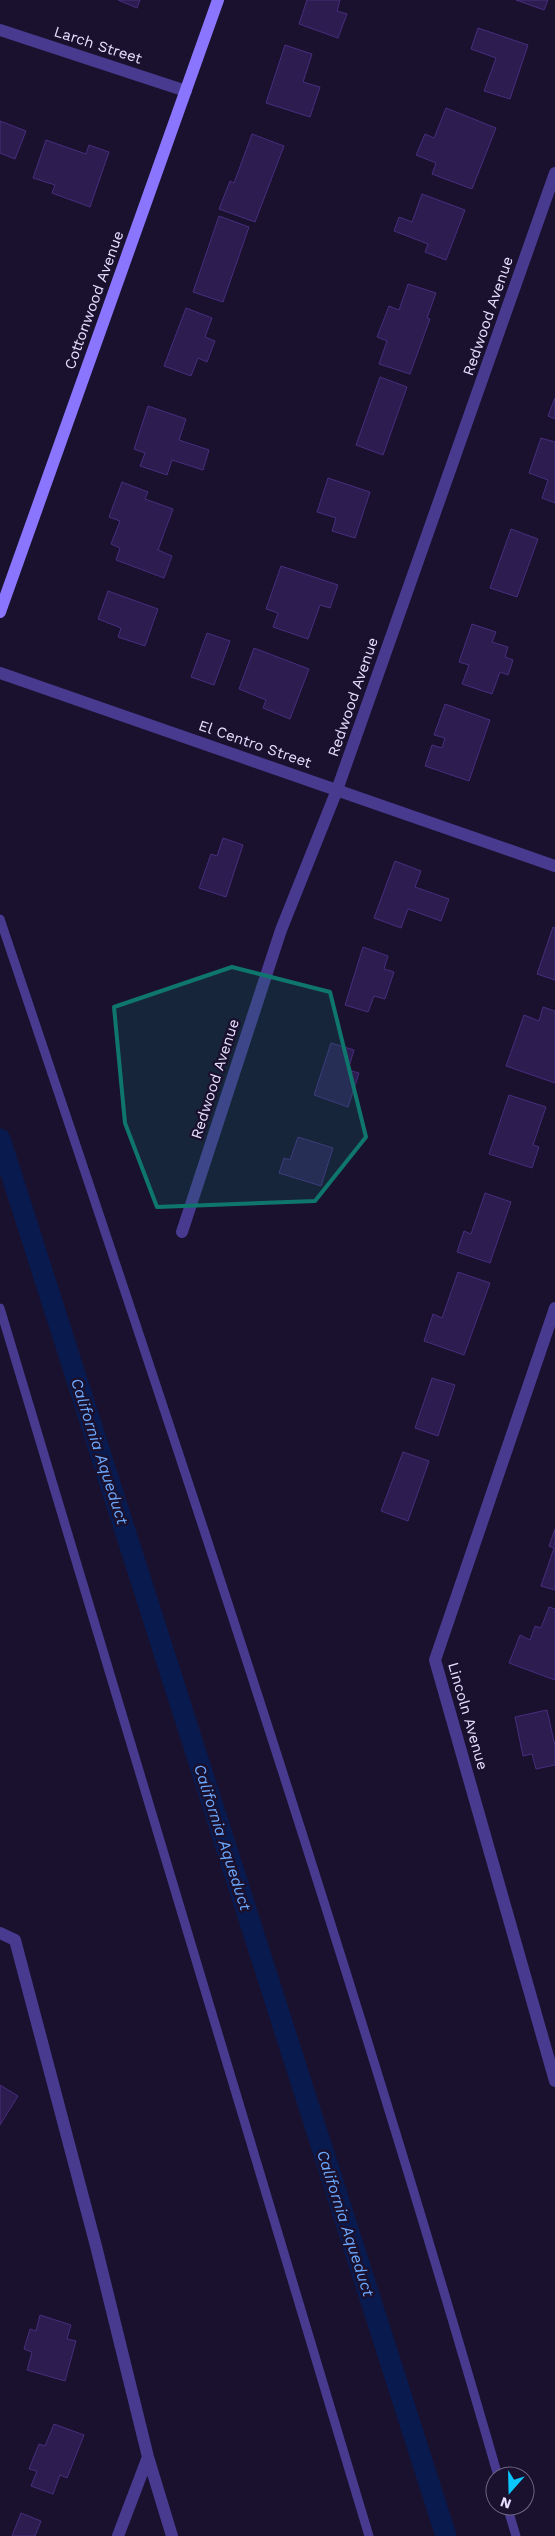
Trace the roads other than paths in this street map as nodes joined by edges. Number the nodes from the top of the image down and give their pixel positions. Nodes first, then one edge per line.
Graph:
1 (218, 0) edge
2 (0, 30) edge
3 (186, 91) junction
4 (555, 173) edge
5 (0, 612) edge
6 (0, 673) edge
7 (337, 790) junction
8 (555, 866) edge
9 (0, 919) edge
10 (182, 1232) dead end
11 (0, 1308) edge
12 (555, 1308) edge
13 (0, 1933) edge
14 (555, 2081) edge
15 (148, 2457) junction
16 (495, 2466) edge
17 (510, 2516) edge
18 (118, 2536) edge
19 (172, 2536) edge
20 (369, 2536) edge
21 (516, 2536) edge

1 - 3 street, Cottonwood Avenue
2 - 3 street, Larch Street
3 - 5 street, Cottonwood Avenue
4 - 7 street, Redwood Avenue
6 - 7 street, El Centro Street
7 - 8 street, El Centro Street
7 - 10 street, Redwood Avenue
9 - 16 lane
11 - 20 lane
12 - 14 street, Lincoln Avenue
13 - 15 street
15 - 18 street
15 - 19 street
17 - 21 lane

